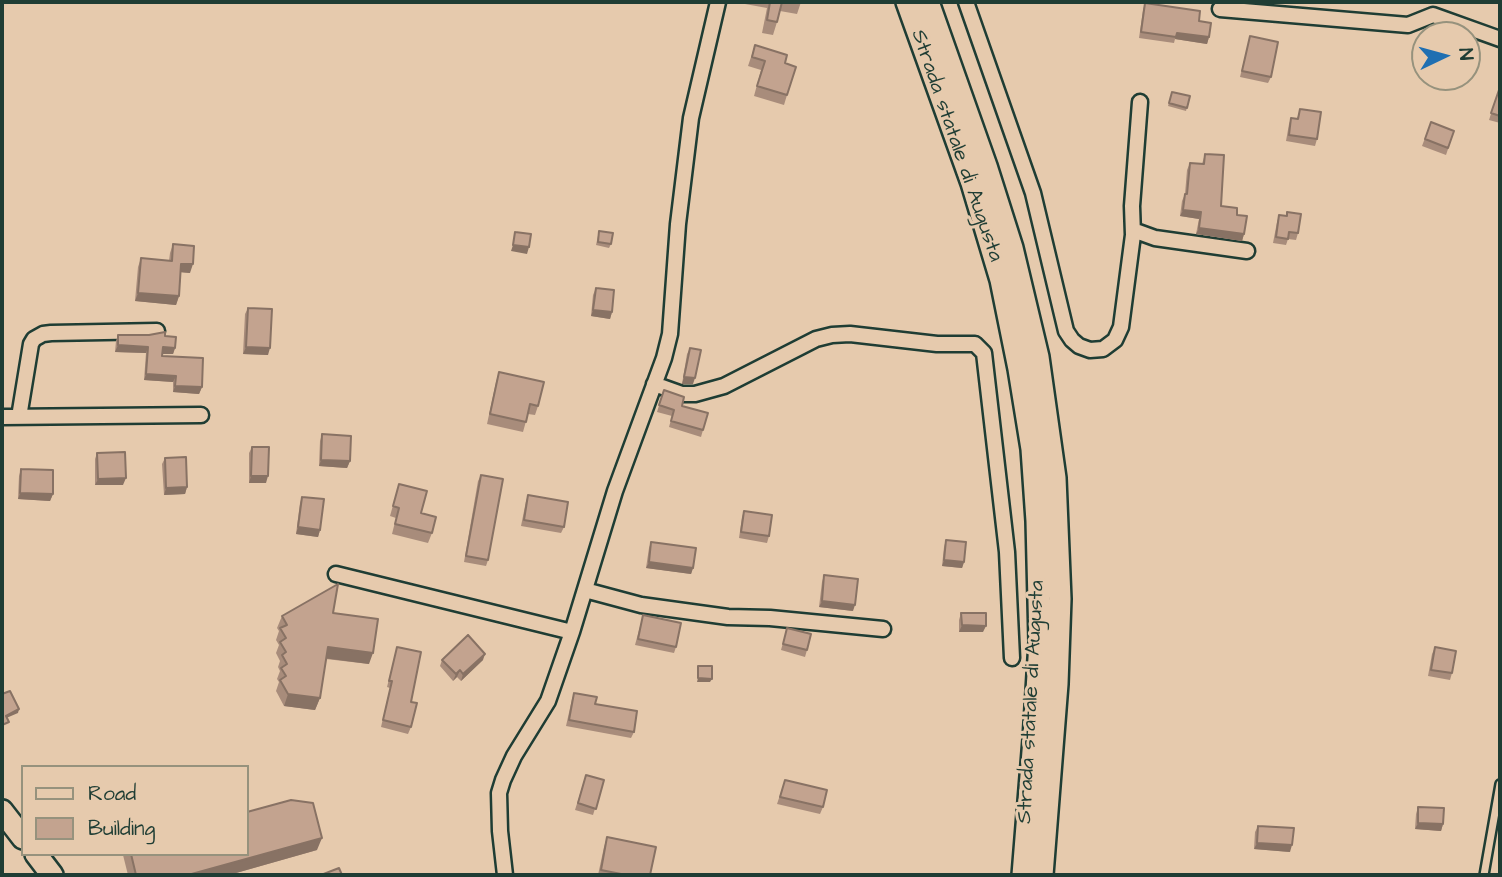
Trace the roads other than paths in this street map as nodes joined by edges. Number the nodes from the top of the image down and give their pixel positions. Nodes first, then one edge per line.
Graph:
1 (718, 2) edge
2 (907, 2) edge
3 (928, 2) edge
4 (966, 2) edge
5 (1220, 9) dead end
6 (1500, 39) edge
7 (1140, 102) dead end
8 (1133, 230) junction
9 (1247, 251) dead end
10 (157, 331) edge
11 (654, 384) junction
12 (201, 415) dead end
13 (19, 416) junction
14 (2, 417) edge
15 (336, 574) dead end
16 (585, 590) junction
17 (883, 629) dead end
18 (572, 632) junction
19 (1012, 658) dead end
20 (1500, 784) edge
21 (2, 811) edge
22 (21, 835) edge
23 (38, 856) edge
24 (52, 875) edge
25 (505, 875) edge
26 (1023, 875) edge
27 (1042, 875) edge
28 (1484, 875) edge

1 - 11 street
2 - 26 main road, Strada statale di Augusta
3 - 27 main road, Strada statale di Augusta
4 - 8 street
5 - 6 street
7 - 8 street
8 - 9 street
10 - 13 street
11 - 16 street
11 - 19 street
12 - 13 street
13 - 14 street
15 - 18 street
16 - 17 street
16 - 18 street
18 - 25 street
20 - 28 lane
21 - 22 main road
23 - 24 main road

